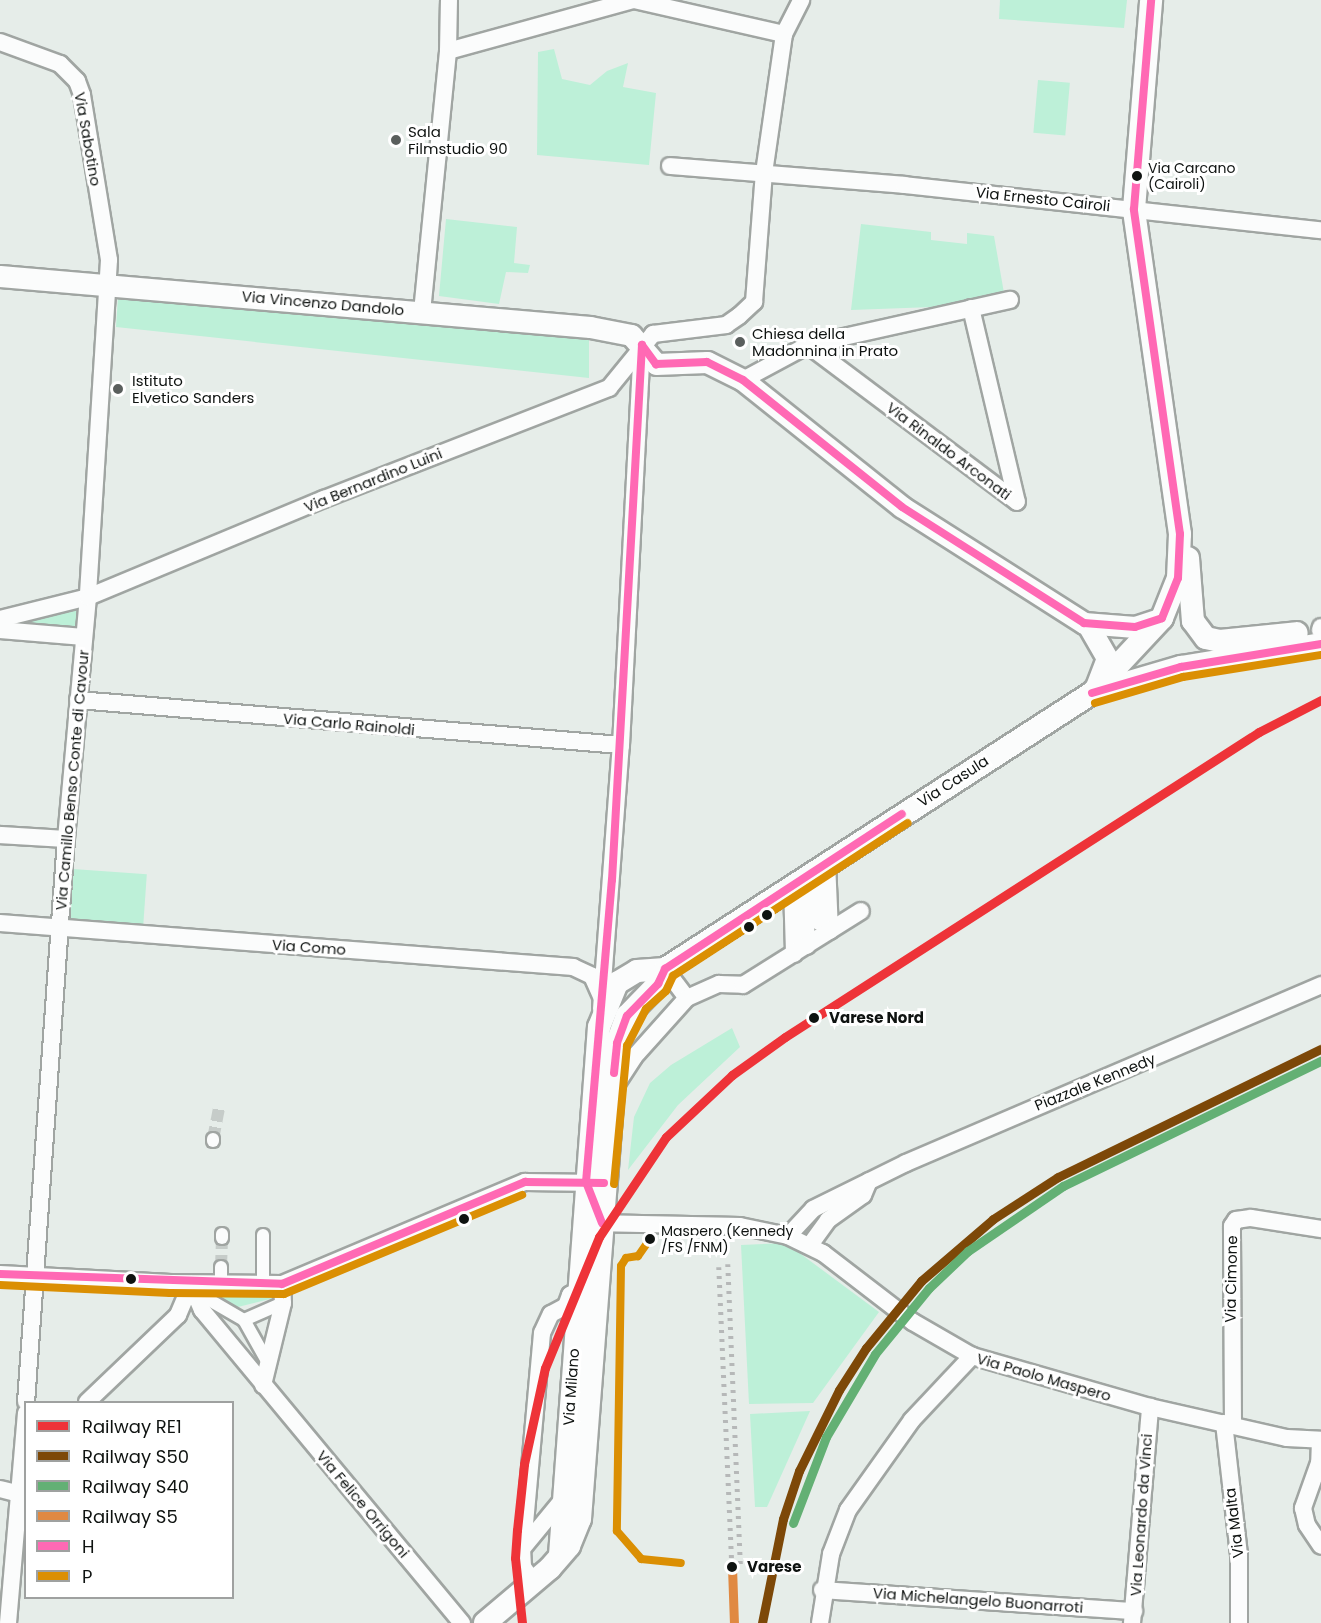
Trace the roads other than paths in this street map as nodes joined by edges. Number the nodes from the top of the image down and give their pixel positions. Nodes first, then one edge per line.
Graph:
1 (449, 0) edge
2 (633, 0) edge
3 (801, 0) edge
4 (1151, 0) edge
5 (784, 34) junction
6 (0, 42) edge
7 (447, 44) junction
8 (670, 166) dead end
9 (764, 173) junction
10 (1134, 209) junction
11 (1321, 230) edge
12 (0, 276) edge
13 (108, 284) junction
14 (1010, 300) dead end
15 (971, 308) junction
16 (422, 312) junction
17 (642, 345) junction
18 (808, 345) junction
19 (743, 380) junction
20 (1180, 534) junction
21 (88, 597) junction
22 (1162, 618) junction
23 (0, 619) edge
24 (1088, 625) junction
25 (0, 630) edge
26 (1321, 633) edge
27 (84, 637) junction
28 (1222, 650) junction
29 (1092, 693) junction
30 (78, 700) junction
31 (621, 745) junction
32 (0, 835) edge
33 (66, 839) junction
34 (810, 873) junction
35 (861, 911) dead end
36 (0, 922) edge
37 (60, 928) junction
38 (813, 942) junction
39 (665, 969) junction
40 (1321, 985) edge
41 (602, 998) junction
42 (687, 998) junction
43 (599, 1027) junction
44 (615, 1057) joint
45 (611, 1100) junction
46 (869, 1181) junction
47 (595, 1183) junction
48 (593, 1223) junction
49 (1321, 1229) edge
50 (263, 1235) dead end
51 (788, 1236) junction
52 (810, 1245) junction
53 (221, 1267) tunnel mouth
54 (0, 1274) edge
55 (34, 1276) junction
56 (282, 1284) junction
57 (221, 1285) junction
58 (263, 1286) junction
59 (578, 1290) junction
60 (192, 1294) junction
61 (283, 1303) junction
62 (244, 1320) junction
63 (972, 1356) junction
64 (267, 1361) junction
65 (263, 1385) junction
66 (26, 1401) edge
67 (88, 1401) edge
68 (1150, 1407) junction
69 (1229, 1424) junction
70 (1321, 1440) edge
71 (24, 1464) edge
72 (5, 1493) edge
73 (563, 1499) junction
74 (524, 1546) junction
75 (1321, 1546) edge
76 (560, 1555) junction
77 (535, 1584) junction
78 (822, 1590) junction
79 (1133, 1617) edge
80 (8, 1623) edge
81 (462, 1623) edge
82 (484, 1623) edge
83 (820, 1623) edge
84 (1239, 1623) edge

1 - 7 street
2 - 5 street
2 - 7 street
3 - 5 street
4 - 10 main road
5 - 9 street
6 - 13 street, Via Sabotino
7 - 16 street
8 - 9 street, Via Ernesto Cairoli
9 - 10 street, Via Ernesto Cairoli
9 - 17 street
10 - 11 street, Via Ernesto Cairoli
10 - 20 main road
12 - 13 street, Via Vincenzo Dandolo
13 - 16 street, Via Vincenzo Dandolo
13 - 21 street, Via Camillo Benso Conte di Cavour
14 - 15 street
15 - 18 street
15 - 18 street, Via Rinaldo Arconati
16 - 17 street, Via Vincenzo Dandolo
17 - 19 street, Via Vincenzo Dandolo
17 - 21 street, Via Bernardino Luini
17 - 31 street, Via Milano
18 - 19 street
19 - 24 street
20 - 22 main road
20 - 28 main road
21 - 23 street, Via Bernardino Luini
21 - 27 street, Via Camillo Benso Conte di Cavour
22 - 24 street
22 - 29 main road
24 - 29 street
25 - 27 street
26 - 28 main road
27 - 30 street, Via Camillo Benso Conte di Cavour
28 - 29 main road
29 - 34 main road, Via Casula
30 - 31 street, Via Carlo Rainoldi
30 - 33 street, Via Camillo Benso Conte di Cavour
31 - 41 street, Via Milano
32 - 33 street
33 - 37 street, Via Camillo Benso Conte di Cavour
34 - 38 street
34 - 38 street
34 - 39 main road, Via Casula
35 - 38 street
36 - 37 street, Via Como
37 - 41 street, Via Como
37 - 55 street, Via Camillo Benso Conte di Cavour
38 - 42 street
39 - 42 street
39 - 43 main road, Via Casula
39 - 44 main road, Via Casula
40 - 46 street, Piazzale Kennedy
41 - 43 street, Via Milano
42 - 45 street
43 - 47 main road, Via Milano
44 - 45 main road, Via Milano
45 - 47 main road, Via Milano
46 - 51 street, Piazzale Kennedy
46 - 52 street, Piazzale Kennedy
47 - 48 main road, Via Milano
47 - 56 street
48 - 51 street, Via Paolo Maspero
48 - 59 main road, Via Milano
48 - 76 main road, Via Milano
49 - 69 street, Via Cimone
50 - 58 street
51 - 52 street, Via Paolo Maspero
52 - 63 street, Via Paolo Maspero
53 - 57 street
54 - 55 street
55 - 60 street
55 - 66 street, Via Camillo Benso Conte di Cavour
56 - 58 street
56 - 61 street
57 - 58 street
57 - 60 street
59 - 73 main road, Via Milano
59 - 74 street
60 - 62 street
60 - 65 street, Via Felice Orrigoni
60 - 67 street
61 - 62 street
61 - 64 street
62 - 64 street
63 - 68 street, Via Paolo Maspero
63 - 78 street
64 - 65 street
65 - 81 street, Via Felice Orrigoni
68 - 69 street, Via Paolo Maspero
68 - 79 street, Via Leonardo da Vinci
69 - 70 street, Via Paolo Maspero
69 - 84 street, Via Malta
70 - 75 street
71 - 72 street
72 - 80 street
73 - 74 street
73 - 76 main road, Via Milano
74 - 77 street
76 - 77 main road, Via Milano
77 - 82 main road, Via Milano
78 - 79 street, Via Michelangelo Buonarroti
78 - 83 street

